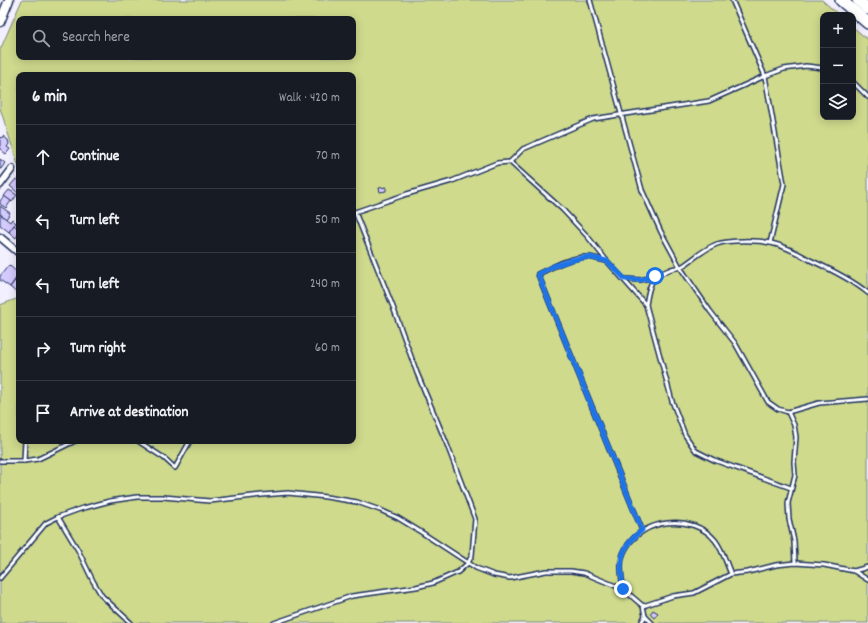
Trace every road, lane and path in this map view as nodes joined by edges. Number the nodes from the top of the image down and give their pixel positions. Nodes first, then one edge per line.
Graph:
1 (9, 0) edge
2 (590, 0) edge
3 (732, 0) edge
4 (841, 0) edge
5 (858, 0) edge
6 (868, 9) edge
7 (0, 22) edge
8 (868, 23) edge
9 (820, 68) edge
10 (765, 76) junction
11 (855, 84) edge
12 (868, 97) edge
13 (622, 115) junction
14 (510, 162) junction
15 (12, 169) dead end
16 (0, 185) edge
17 (356, 210) edge
18 (356, 216) edge
19 (0, 237) edge
20 (770, 242) junction
21 (16, 250) edge
22 (607, 261) junction
23 (680, 267) junction
24 (655, 276) junction
25 (625, 279) junction
26 (868, 293) edge
27 (646, 305) junction
28 (868, 400) edge
29 (788, 412) junction
30 (25, 444) edge
31 (70, 444) edge
32 (143, 444) edge
33 (188, 444) edge
34 (0, 461) edge
35 (24, 461) junction
36 (791, 488) junction
37 (58, 517) junction
38 (642, 530) junction
39 (468, 563) junction
40 (795, 563) junction
41 (868, 567) edge
42 (854, 571) junction
43 (731, 574) junction
44 (0, 578) edge
45 (868, 580) edge
46 (623, 589) junction
47 (643, 606) junction
48 (644, 616) junction
49 (131, 623) edge
50 (274, 623) edge
51 (642, 623) edge
52 (652, 623) edge

1 - 7 street
2 - 13 lane
3 - 10 lane
4 - 8 highway
5 - 6 highway
9 - 10 lane
10 - 13 lane
10 - 20 lane
11 - 12 lane
13 - 14 lane
13 - 23 lane
14 - 17 lane
14 - 22 lane
15 - 16 street
18 - 39 lane
19 - 21 street
20 - 23 lane
20 - 26 lane
22 - 25 lane
22 - 38 lane
23 - 24 lane
23 - 29 lane
24 - 25 lane
24 - 27 lane
25 - 27 lane
27 - 36 lane
28 - 29 lane
29 - 36 lane
30 - 35 lane
31 - 35 lane
32 - 33 lane
34 - 35 lane
36 - 40 lane
37 - 39 lane
37 - 44 lane
37 - 49 lane
38 - 43 lane
38 - 46 lane
39 - 46 lane
39 - 50 lane
40 - 42 lane
40 - 43 lane
41 - 42 lane
42 - 45 lane
43 - 47 lane
46 - 47 lane
47 - 48 lane
48 - 51 lane
48 - 52 lane

